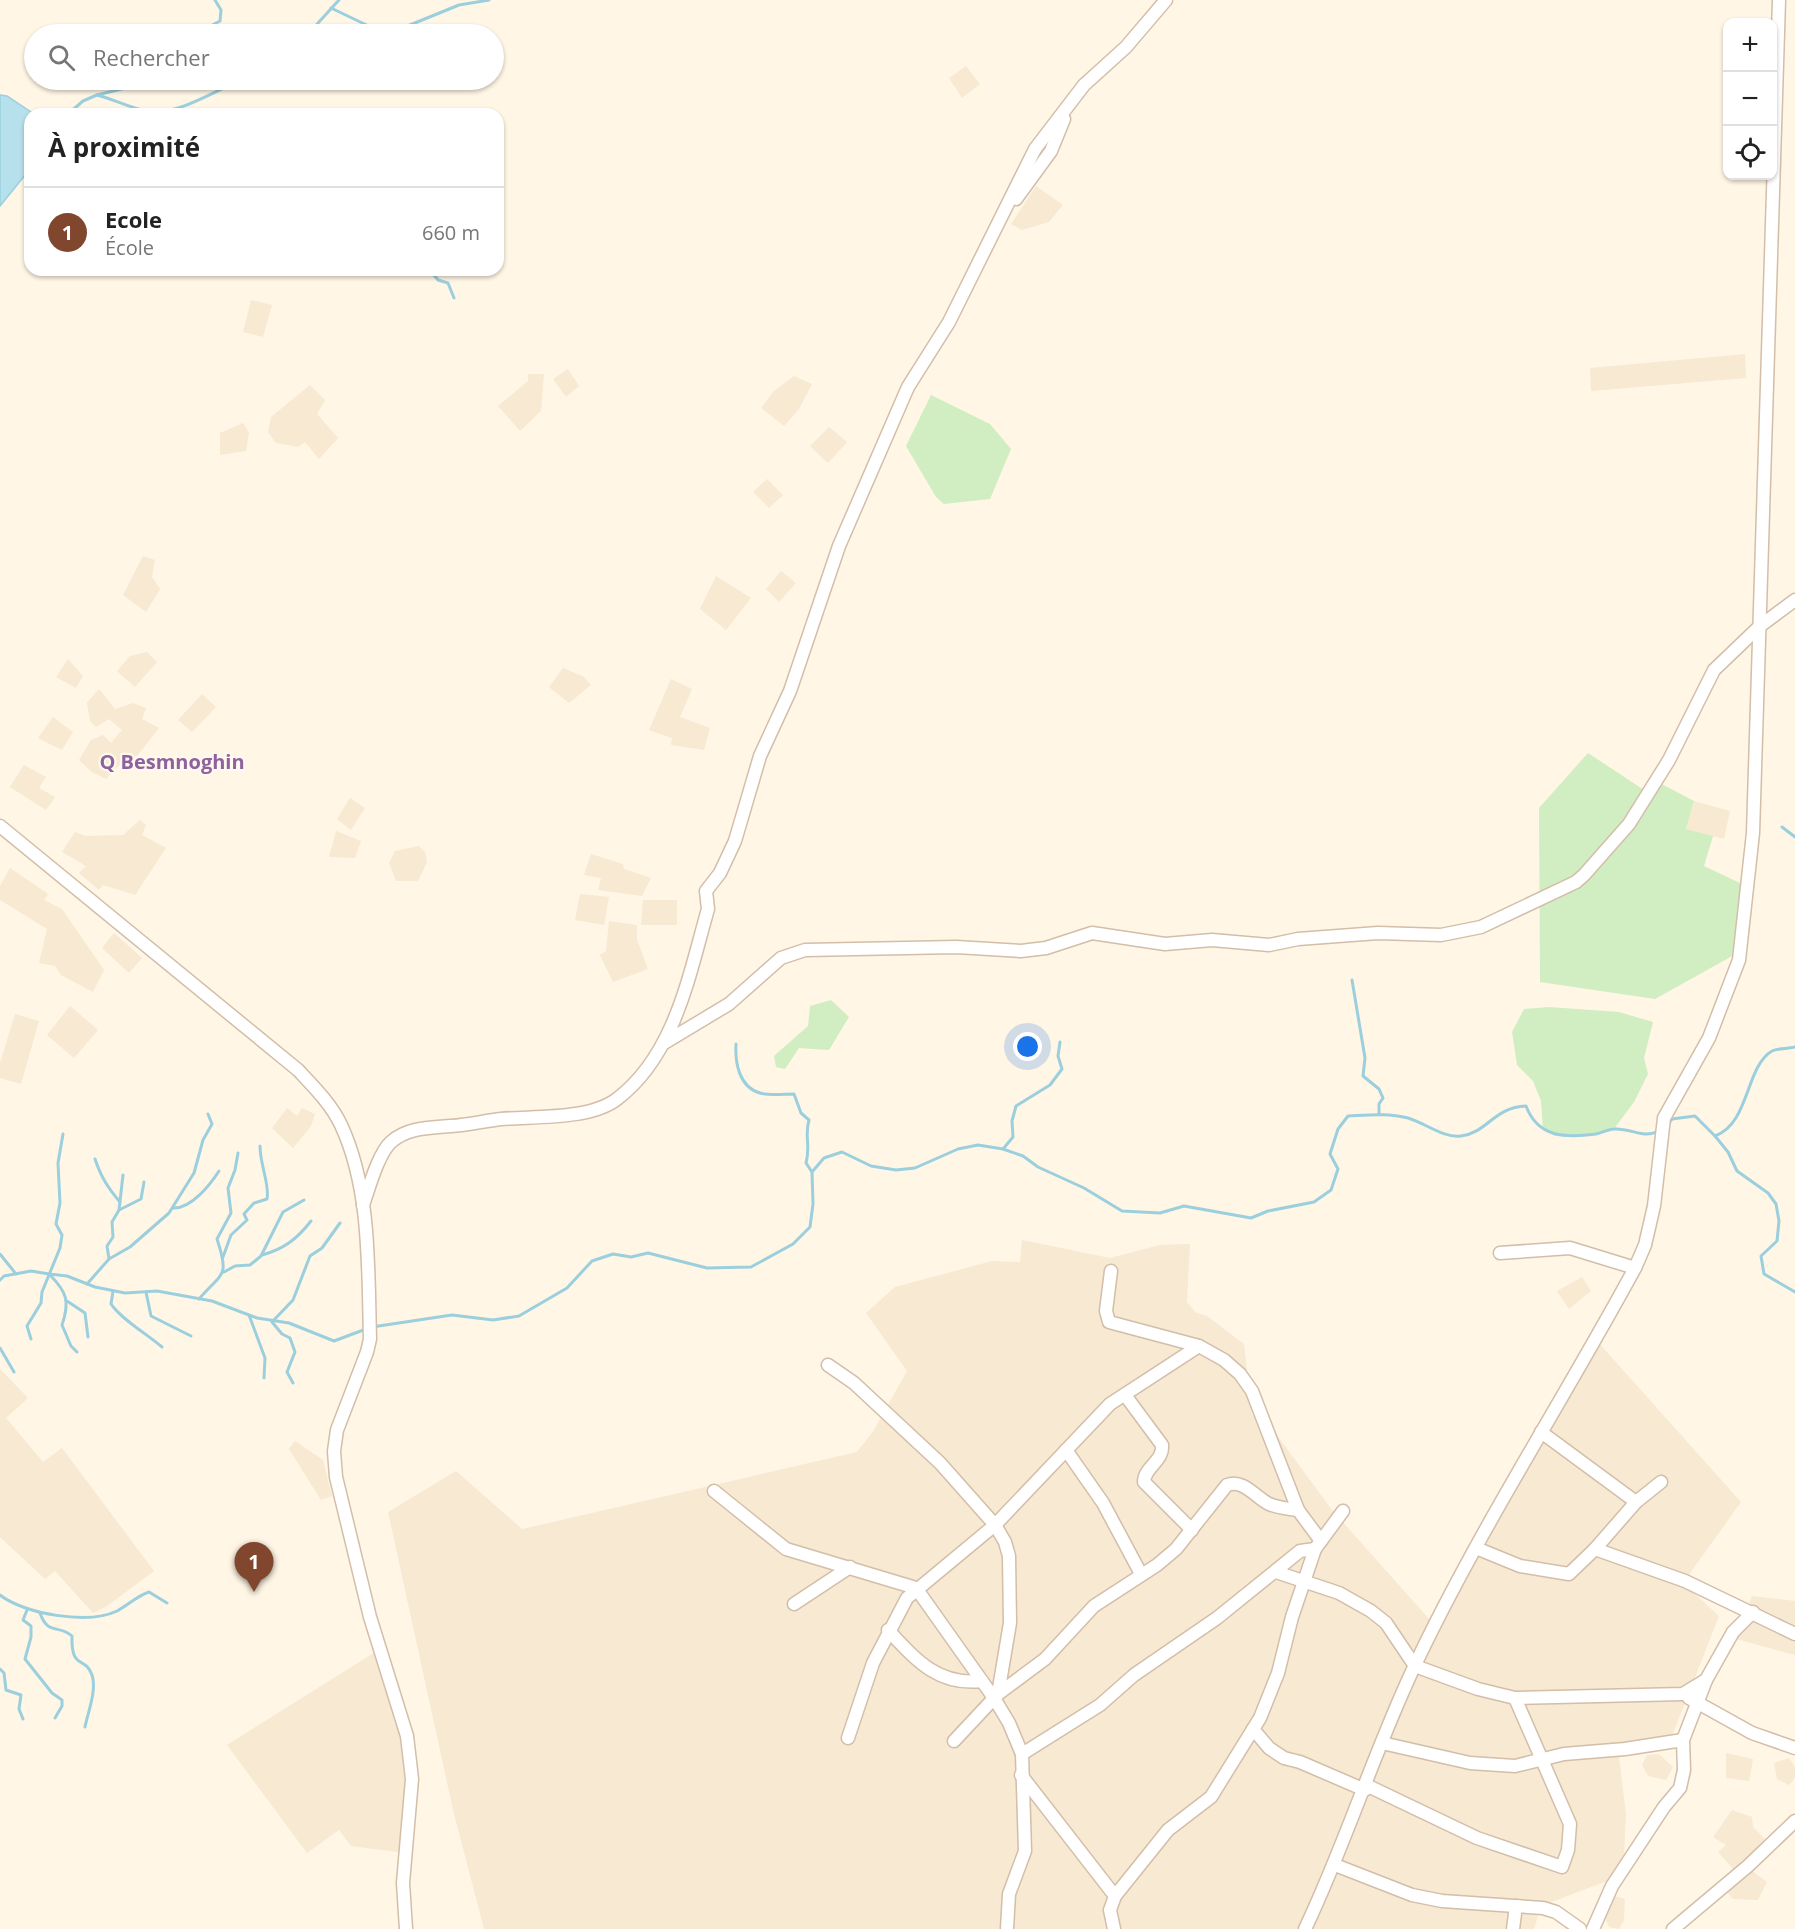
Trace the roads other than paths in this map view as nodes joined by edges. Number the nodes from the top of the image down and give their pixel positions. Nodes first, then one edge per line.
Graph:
1 (1166, 0) edge
2 (1779, 0) edge
3 (1795, 600) edge
4 (1760, 626) junction
5 (0, 826) edge
6 (664, 1043) junction
7 (363, 1204) junction
8 (1500, 1253) dead end
9 (1635, 1268) junction
10 (1111, 1271) dead end
11 (1199, 1346) junction
12 (828, 1365) dead end
13 (1125, 1395) junction
14 (1541, 1432) junction
15 (1066, 1450) junction
16 (1661, 1482) dead end
17 (714, 1491) dead end
18 (1636, 1502) junction
19 (1298, 1510) junction
20 (1343, 1511) dead end
21 (995, 1525) junction
22 (1192, 1530) junction
23 (1318, 1545) junction
24 (1476, 1548) junction
25 (1595, 1549) junction
26 (850, 1567) junction
27 (1276, 1572) junction
28 (1141, 1574) junction
29 (1304, 1581) junction
30 (916, 1588) junction
31 (794, 1604) dead end
32 (1753, 1612) junction
33 (888, 1630) junction
34 (1795, 1634) edge
35 (1415, 1666) junction
36 (1706, 1680) junction
37 (982, 1681) junction
38 (1683, 1694) junction
39 (996, 1696) junction
40 (1515, 1698) junction
41 (1695, 1703) junction
42 (1253, 1729) junction
43 (848, 1738) dead end
44 (1683, 1740) junction
45 (954, 1741) dead end
46 (1382, 1743) junction
47 (1795, 1748) edge
48 (1022, 1754) junction
49 (1540, 1760) junction
50 (1021, 1774) junction
51 (1366, 1787) junction
52 (1795, 1821) edge
53 (1335, 1865) junction
54 (1115, 1896) junction
55 (1516, 1906) junction
56 (406, 1929) edge
57 (1007, 1929) edge
58 (1114, 1929) edge
59 (1305, 1929) edge
60 (1513, 1929) edge
61 (1580, 1929) edge
62 (1593, 1929) edge
63 (1673, 1929) edge

1 - 6 street
2 - 4 street
3 - 4 street
4 - 6 street
4 - 9 street
5 - 7 street
6 - 7 street
7 - 56 street
8 - 9 street
9 - 14 street
10 - 11 street
11 - 13 street
11 - 19 street
12 - 21 street
13 - 15 street
13 - 22 street
14 - 18 street
14 - 24 street
15 - 21 street
15 - 28 street
16 - 18 street
17 - 26 street
18 - 25 street
19 - 22 street
19 - 23 street
20 - 23 street
21 - 30 street
21 - 39 street
22 - 28 street
23 - 27 street
23 - 29 street
24 - 25 street
24 - 35 street
25 - 32 street
26 - 30 street
26 - 31 street
27 - 29 street
27 - 48 street
28 - 39 street
29 - 35 street
29 - 42 street
30 - 33 street
30 - 37 street
32 - 34 street
32 - 36 street
33 - 37 street
33 - 43 street
35 - 40 street
35 - 46 street
36 - 38 street
36 - 41 street
37 - 39 street
38 - 40 street
38 - 41 street
39 - 45 street
39 - 48 street
40 - 49 street
41 - 44 street
41 - 47 street
42 - 51 street
42 - 54 street
44 - 49 street
44 - 62 street
46 - 49 street
46 - 51 street
48 - 50 street
49 - 51 street
50 - 54 street
50 - 57 street
51 - 53 street
52 - 63 street
53 - 55 street
53 - 59 street
54 - 58 street
55 - 60 street
55 - 61 street

